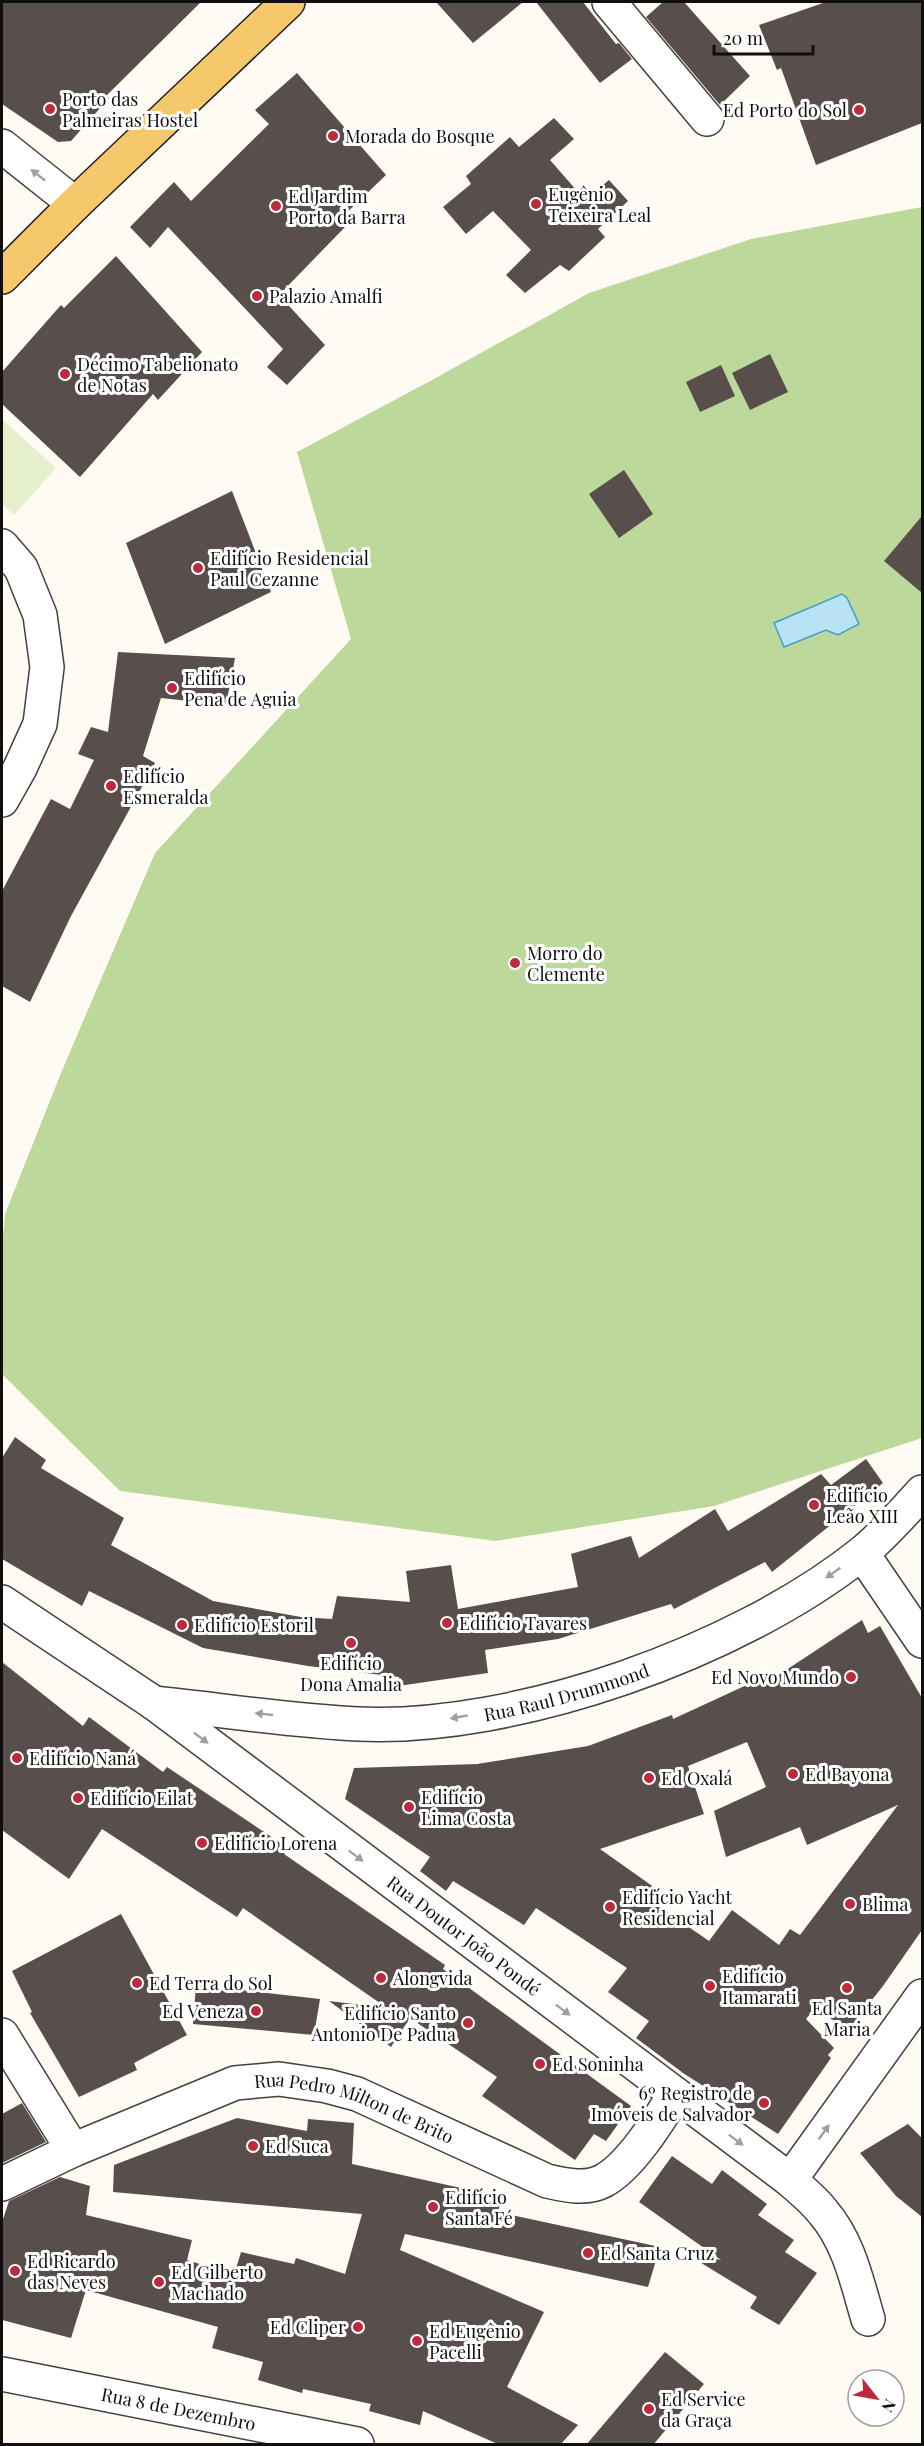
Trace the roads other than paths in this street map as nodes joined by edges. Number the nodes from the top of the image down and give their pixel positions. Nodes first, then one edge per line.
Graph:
1 (288, 2) edge
2 (609, 2) edge
3 (707, 119) dead end
4 (2, 146) edge
5 (75, 204) junction
6 (2, 277) edge
7 (2, 546) edge
8 (2, 801) edge
9 (922, 1492) edge
10 (862, 1553) junction
11 (2, 1602) edge
12 (922, 1641) edge
13 (154, 1703) junction
14 (922, 1996) edge
15 (2, 2035) edge
16 (675, 2094) junction
17 (73, 2150) junction
18 (790, 2180) junction
19 (2, 2184) edge
20 (868, 2319) dead end
21 (2, 2374) edge
22 (338, 2442) edge

1 - 5 main road
2 - 3 street
5 -> 4 street
5 - 6 main road
7 - 8 street
9 - 10 street, Rua Raul Drummond
10 - 12 street
10 -> 13 street, Rua Raul Drummond
11 - 13 street, Rua Doutor João Pondé
13 -> 16 street, Rua Doutor João Pondé
18 -> 14 street
15 - 17 street
16 - 17 street, Rua Pedro Milton de Brito
16 -> 18 street, Rua Doutor João Pondé
17 - 19 street, Rua Pedro Milton de Brito
18 - 20 street, Rua Doutor João Pondé
21 - 22 street, Rua 8 de Dezembro

